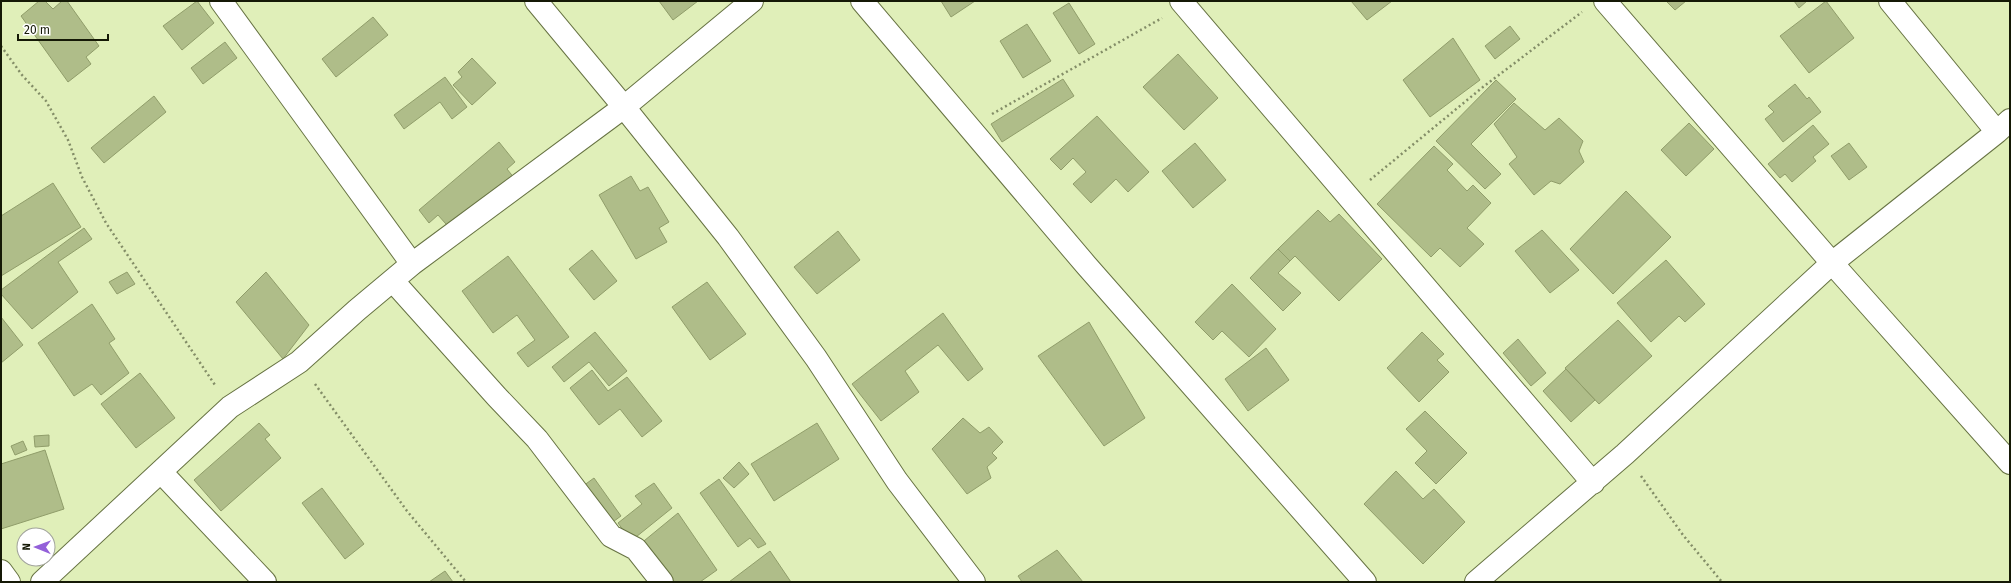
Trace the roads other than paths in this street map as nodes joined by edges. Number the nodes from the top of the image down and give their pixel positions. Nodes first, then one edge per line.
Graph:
1 (221, 1) edge
2 (536, 1) edge
3 (752, 1) edge
4 (862, 1) edge
5 (1606, 1) edge
6 (1890, 1) edge
7 (1183, 3) edge
8 (624, 107) junction
9 (2003, 126) edge
10 (1832, 263) junction
11 (412, 264) junction
12 (393, 281) junction
13 (2010, 463) edge
14 (161, 472) junction
15 (1593, 483) junction
16 (1, 571) edge
17 (9, 582) edge
18 (42, 582) edge
19 (265, 582) edge
20 (662, 582) edge
21 (974, 582) edge
22 (1365, 582) edge
23 (1476, 582) edge

1 - 11 street
2 - 8 street
3 - 8 street
4 - 22 street
5 - 10 street
6 - 9 street
7 - 15 street
8 - 11 street
8 - 21 street
9 - 10 street
10 - 13 street
10 - 15 street
11 - 12 street
12 - 14 street
12 - 20 street
14 - 18 street
14 - 19 street
15 - 23 street
16 - 17 street

